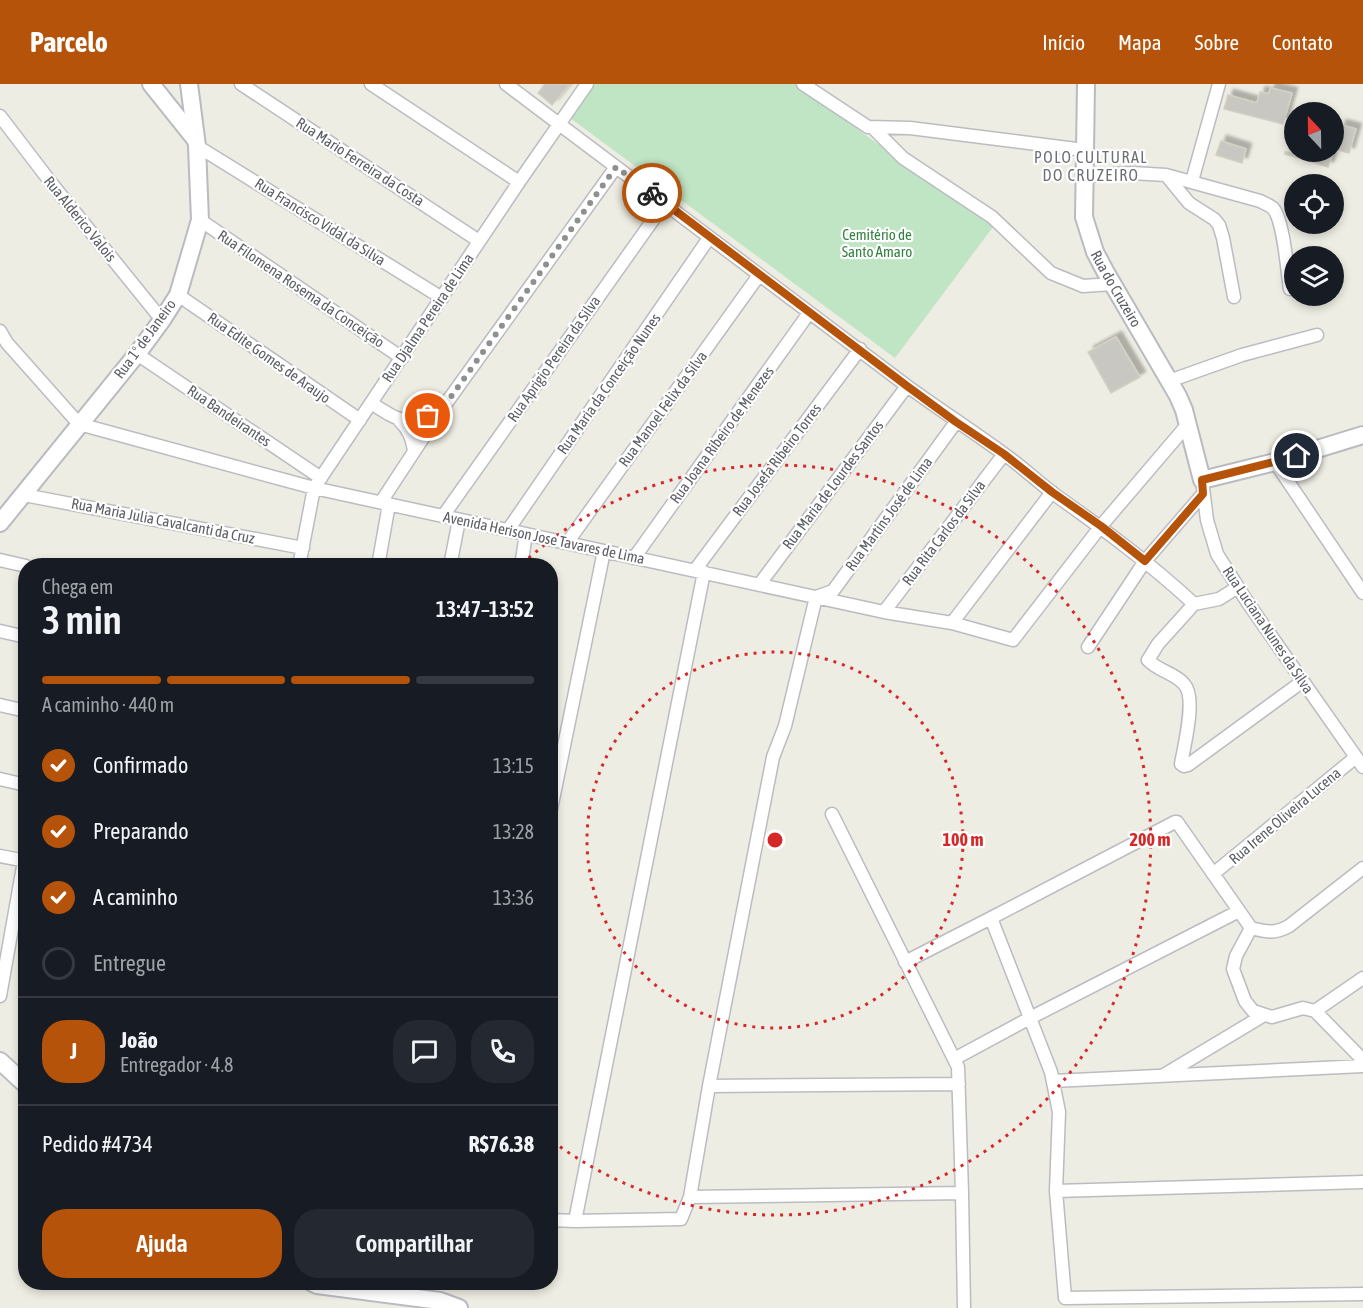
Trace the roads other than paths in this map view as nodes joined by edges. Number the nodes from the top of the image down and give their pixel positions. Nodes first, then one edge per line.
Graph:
1 (152, 84) edge
2 (189, 84) edge
3 (241, 84) edge
4 (371, 84) edge
5 (506, 84) edge
6 (587, 84) edge
7 (803, 84) edge
8 (1086, 84) edge
9 (1219, 84) edge
10 (0, 116) edge
11 (560, 124) junction
12 (872, 127) junction
13 (196, 143) junction
14 (1084, 150) junction
15 (616, 167) junction
16 (1167, 175) junction
17 (1084, 176) junction
18 (1192, 181) junction
19 (519, 182) junction
20 (665, 202) junction
21 (200, 220) junction
22 (709, 238) junction
23 (479, 241) junction
24 (1284, 247) edge
25 (759, 275) junction
26 (1113, 284) junction
27 (178, 295) junction
28 (1234, 297) dead end
29 (442, 298) junction
30 (809, 313) junction
31 (162, 320) junction
32 (0, 331) edge
33 (1317, 335) dead end
34 (860, 349) junction
35 (137, 354) junction
36 (402, 358) junction
37 (1169, 381) junction
38 (907, 386) junction
39 (371, 404) junction
40 (440, 412) junction
41 (360, 420) junction
42 (399, 420) junction
43 (956, 422) junction
44 (79, 424) junction
45 (1188, 424) junction
46 (1363, 435) edge
47 (414, 451) junction
48 (1004, 454) junction
49 (1275, 462) junction
50 (321, 478) junction
51 (1202, 487) junction
52 (314, 488) junction
53 (1052, 492) junction
54 (24, 495) junction
55 (385, 503) junction
56 (442, 516) junction
57 (459, 520) junction
58 (0, 523) edge
59 (1101, 526) junction
60 (508, 530) junction
61 (526, 534) junction
62 (567, 543) junction
63 (303, 548) junction
64 (604, 551) junction
65 (301, 558) edge
66 (379, 558) edge
67 (452, 558) edge
68 (522, 558) edge
69 (634, 558) junction
70 (0, 560) edge
71 (1145, 561) junction
72 (18, 564) edge
73 (700, 571) junction
74 (759, 585) junction
75 (1238, 587) junction
76 (1363, 593) edge
77 (816, 597) junction
78 (1194, 604) junction
79 (884, 612) junction
80 (952, 623) junction
81 (0, 631) edge
82 (18, 635) edge
83 (1088, 647) dead end
84 (1303, 681) junction
85 (0, 705) edge
86 (18, 709) edge
87 (1359, 762) edge
88 (558, 775) edge
89 (0, 779) edge
90 (18, 782) edge
91 (832, 814) dead end
92 (0, 856) edge
93 (18, 860) edge
94 (1363, 868) edge
95 (1214, 874) junction
96 (18, 899) edge
97 (1239, 911) junction
98 (991, 918) junction
99 (1251, 928) junction
100 (905, 962) junction
101 (1363, 978) edge
102 (0, 996) edge
103 (1315, 1011) junction
104 (1264, 1015) junction
105 (1030, 1018) junction
106 (954, 1059) junction
107 (1363, 1060) edge
108 (0, 1061) edge
109 (1363, 1066) edge
110 (1162, 1076) junction
111 (18, 1078) edge
112 (1053, 1081) junction
113 (958, 1084) junction
114 (709, 1086) junction
115 (1363, 1182) edge
116 (1056, 1191) junction
117 (962, 1193) junction
118 (690, 1197) junction
119 (558, 1220) edge
120 (575, 1221) junction
121 (364, 1290) edge
122 (1363, 1294) edge
123 (459, 1308) edge
124 (964, 1308) edge

1 - 13 main road
2 - 13 main road, Rua 1º de Janeiro
3 - 23 street, Rua Mario Ferreira da Costa
4 - 19 street
5 - 11 street
6 - 11 street, Rua Djalma Pereira de Lima
7 - 12 street
8 - 14 main road, Rua do Cruzeiro
9 - 18 street
10 - 31 street, Rua Alderico Valois
11 - 15 street
11 - 19 street, Rua Djalma Pereira de Lima
12 - 14 street
12 - 26 street
13 - 21 main road, Rua 1º de Janeiro
13 - 29 street, Rua Francisco Vidal da Silva
14 - 17 main road, Rua do Cruzeiro
15 - 20 street
15 - 40 street
16 - 17 street
16 - 18 street
16 - 28 street
17 - 26 main road, Rua do Cruzeiro
18 - 24 street
19 - 23 street, Rua Djalma Pereira de Lima
20 - 22 street
20 - 56 street, Rua Aprigio Pereira da Silva
21 - 27 main road, Rua 1º de Janeiro
21 - 36 street, Rua Filomena Rosema da Conceição
22 - 25 street
22 - 60 street, Rua Maria da Conceição Nunes
23 - 29 street, Rua Djalma Pereira de Lima
25 - 30 street
25 - 62 street, Rua Manoel Felix da Silva
26 - 37 main road, Rua do Cruzeiro
27 - 31 main road, Rua 1º de Janeiro
27 - 41 street, Rua Edite Gomes de Araujo
29 - 36 street, Rua Djalma Pereira de Lima
30 - 34 street
30 - 69 street, Rua Joana Ribeiro de Menezes
31 - 35 main road, Rua 1º de Janeiro
32 - 44 street
33 - 37 street
34 - 38 street
34 - 73 street, Rua Josefa Ribeiro Torres
35 - 44 main road, Rua 1º de Janeiro
35 - 50 street, Rua Bandeirantes
36 - 39 street, Rua Djalma Pereira de Lima
37 - 45 main road, Rua do Cruzeiro
38 - 43 street
38 - 74 street, Rua Maria de Lourdes Santos
39 - 41 street, Rua Djalma Pereira de Lima
39 - 42 street
40 - 42 street
40 - 47 street
41 - 50 street, Rua Djalma Pereira de Lima
42 - 47 street
43 - 48 street
43 - 77 street, Rua Martins José de Lima
44 - 52 street, Avenida Herison Jose Tavares de Lima
44 - 54 main road, Rua 1º de Janeiro
45 - 51 main road, Rua do Cruzeiro
45 - 59 street
46 - 49 main road
47 - 55 street
48 - 53 street
48 - 79 street, Rua Rita Carlos da Silva
49 - 51 main road
49 - 76 street
50 - 52 street, Rua Djalma Pereira de Lima
51 - 71 street
51 - 75 street, Rua Luciana Nunes da Silva
52 - 55 street, Avenida Herison Jose Tavares de Lima
52 - 63 street, Rua Djalma Pereira de Lima
53 - 59 street
53 - 80 street
54 - 58 main road, Rua 1º de Janeiro
54 - 63 street, Rua Maria Julia Cavalcanti da Cruz
55 - 56 street, Avenida Herison Jose Tavares de Lima
55 - 66 street
56 - 57 street, Avenida Herison Jose Tavares de Lima
57 - 60 street, Avenida Herison Jose Tavares de Lima
57 - 67 street
59 - 71 street
59 - 80 street, Avenida Herison Jose Tavares de Lima
60 - 61 street, Avenida Herison Jose Tavares de Lima
61 - 62 street, Avenida Herison Jose Tavares de Lima
61 - 68 street
62 - 64 street, Avenida Herison Jose Tavares de Lima
63 - 65 street, Rua Djalma Pereira de Lima
64 - 69 street, Avenida Herison Jose Tavares de Lima
64 - 88 street
69 - 73 street, Avenida Herison Jose Tavares de Lima
70 - 72 street
71 - 78 street
71 - 83 street
73 - 74 street, Avenida Herison Jose Tavares de Lima
73 - 120 street
74 - 77 street, Avenida Herison Jose Tavares de Lima
75 - 78 street
75 - 84 street, Rua Luciana Nunes da Silva
77 - 79 street, Avenida Herison Jose Tavares de Lima
77 - 114 street
78 - 84 street
79 - 80 street, Avenida Herison Jose Tavares de Lima
81 - 82 street
84 - 87 street, Rua Luciana Nunes da Silva
85 - 86 street
87 - 95 street, Rua Irene Oliveira Lucena
89 - 90 street
91 - 100 street
92 - 93 street
94 - 99 street
95 - 97 street
95 - 98 street
96 - 102 street
97 - 99 street
97 - 105 street
98 - 100 street
98 - 105 street
99 - 104 street
100 - 106 street
101 - 103 street
103 - 104 street
103 - 107 street
104 - 110 street
105 - 106 street
105 - 112 street
106 - 113 street
108 - 111 main road
109 - 110 street
110 - 112 street
112 - 116 street
113 - 114 street
113 - 117 street
114 - 118 street
115 - 116 street
116 - 122 street
117 - 118 street
117 - 124 street
118 - 120 street
119 - 120 street
121 - 123 main road

